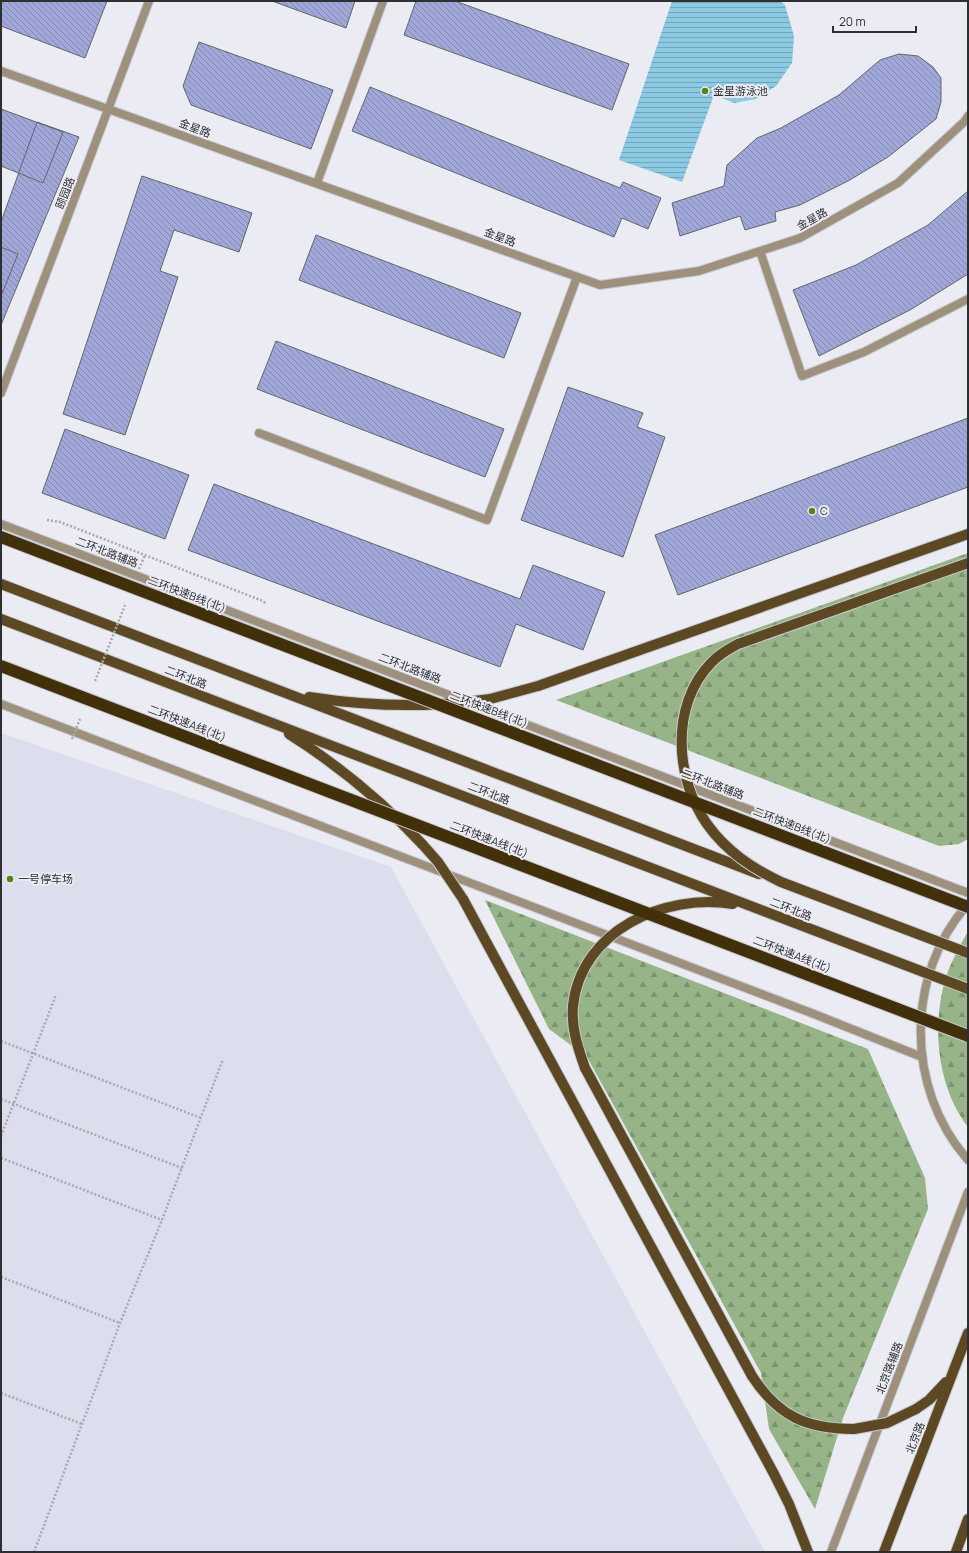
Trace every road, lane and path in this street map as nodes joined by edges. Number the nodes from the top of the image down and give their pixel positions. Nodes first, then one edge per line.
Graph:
1 (149, 1) edge
2 (383, 1) edge
3 (1, 71) edge
4 (108, 109) junction
5 (968, 116) edge
6 (317, 183) junction
7 (760, 251) junction
8 (577, 276) junction
9 (968, 299) edge
10 (1, 393) edge
11 (259, 432) dead end
12 (60, 522) dead end
13 (1, 524) edge
14 (968, 534) edge
15 (1, 537) edge
16 (145, 555) junction
17 (968, 563) edge
18 (139, 570) dead end
19 (1, 584) edge
20 (128, 599) dead end
21 (263, 601) dead end
22 (1, 619) edge
23 (1, 666) edge
24 (1, 675) edge
25 (92, 687) dead end
26 (282, 691) junction
27 (1, 704) edge
28 (120, 711) junction
29 (80, 717) dead end
30 (270, 722) junction
31 (72, 739) dead end
32 (781, 882) junction
33 (968, 893) edge
34 (968, 905) edge
35 (767, 912) junction
36 (968, 953) edge
37 (968, 989) edge
38 (56, 995) dead end
39 (968, 1036) edge
40 (1, 1041) edge
41 (33, 1054) junction
42 (922, 1057) junction
43 (223, 1059) dead end
44 (1, 1099) edge
45 (13, 1104) junction
46 (201, 1118) junction
47 (1, 1136) edge
48 (1, 1158) edge
49 (968, 1160) edge
50 (182, 1168) junction
51 (968, 1192) edge
52 (162, 1220) junction
53 (1, 1277) edge
54 (120, 1323) junction
55 (968, 1333) edge
56 (955, 1367) junction
57 (1, 1393) edge
58 (82, 1424) junction
59 (968, 1519) edge
60 (34, 1552) edge
61 (808, 1552) edge
62 (830, 1552) edge
63 (884, 1552) edge
64 (956, 1552) edge

1 - 4 street, 颐园路
2 - 6 street
3 - 4 street, 金星路
4 - 6 street, 金星路
4 - 10 street, 颐园路
5 - 7 street, 金星路
6 - 8 street, 金星路
7 - 8 street, 金星路
7 - 9 street
8 - 11 street
12 - 16 path
13 - 33 street, 二环北路辅路
14 - 26 main road, bridge
15 - 34 highway, 二环快速B线(北), bridge
16 - 18 path, bridge
16 - 21 path
17 - 32 main road, bridge
19 - 26 main road, 二环北路
20 - 25 path, bridge
22 - 30 main road, 二环北路
23 - 28 highway, 二环快速A线(北), bridge
24 - 28 highway, bridge
26 - 32 main road, 二环北路, bridge
27 - 42 street
28 - 39 highway, 二环快速A线(北), bridge
29 - 31 path, bridge
30 - 35 main road, 二环北路, bridge
30 - 61 main road, bridge
32 - 36 main road, 二环北路, bridge
34 - 42 street
35 - 37 main road, 二环北路, bridge
35 - 56 main road, bridge
38 - 41 path
40 - 41 path
41 - 45 path
41 - 46 path
42 - 49 street
43 - 46 path
44 - 45 path
45 - 47 path
45 - 50 path
46 - 50 path
48 - 52 path
50 - 52 path
51 - 62 street, 北京路辅路
52 - 54 path
53 - 54 path
54 - 58 path
55 - 56 main road, 北京路
56 - 63 main road, 北京路
57 - 58 path
58 - 60 path
59 - 64 main road

